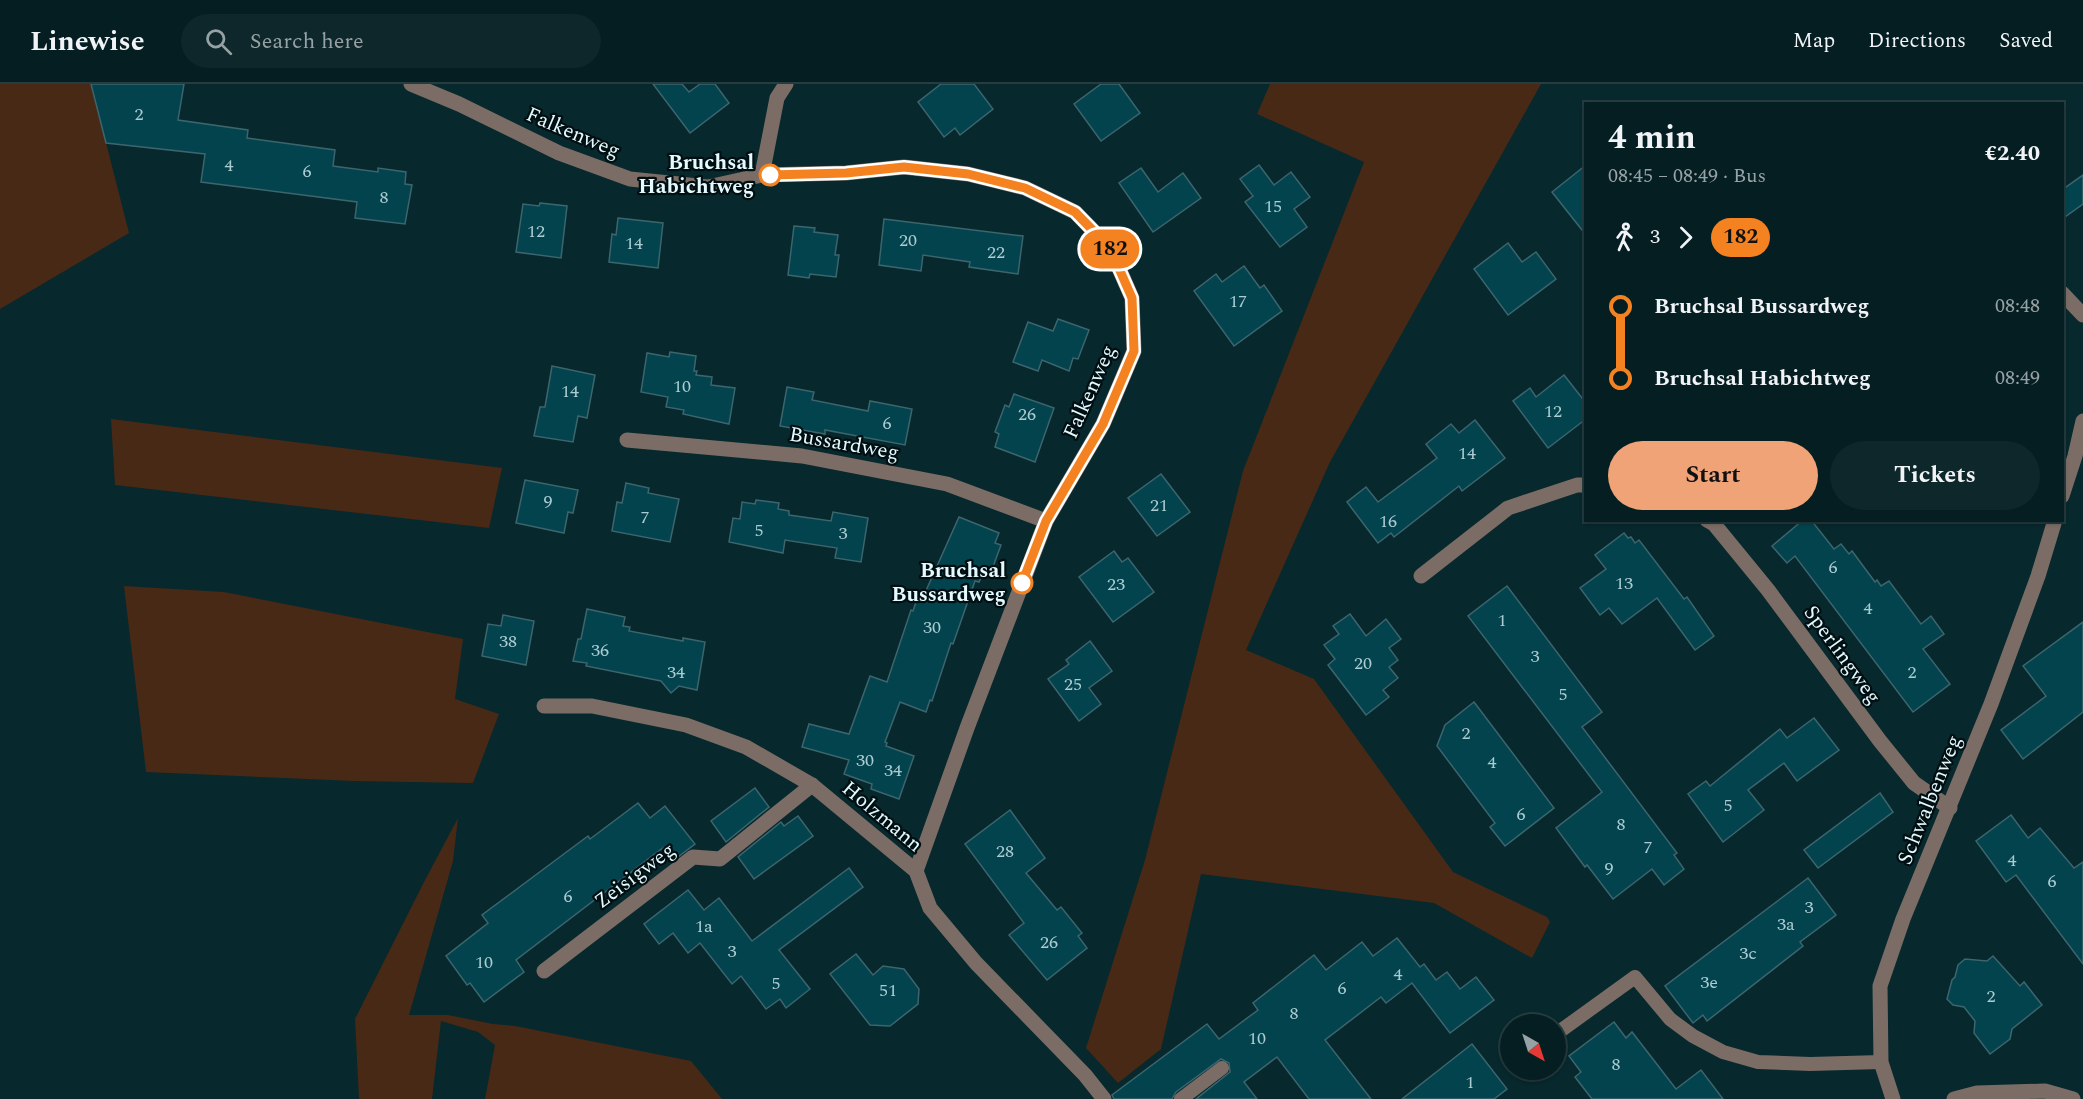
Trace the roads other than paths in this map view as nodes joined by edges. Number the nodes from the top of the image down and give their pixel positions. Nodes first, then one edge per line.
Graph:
1 (411, 84) edge
2 (786, 84) edge
3 (762, 175) junction
4 (2064, 295) edge
5 (2083, 315) edge
6 (2083, 421) edge
7 (627, 440) dead end
8 (1584, 485) edge
9 (2064, 489) edge
10 (1046, 521) junction
11 (1710, 522) edge
12 (2054, 522) edge
13 (1421, 576) dead end
14 (544, 706) dead end
15 (812, 785) junction
16 (1950, 808) junction
17 (916, 871) junction
18 (544, 971) dead end
19 (1566, 1027) edge
20 (1881, 1062) junction
21 (1222, 1068) dead end
22 (1104, 1099) edge
23 (1181, 1099) edge
24 (1893, 1099) edge
25 (1954, 1099) edge
26 (2073, 1099) edge

1 - 3 street, Falkenweg
2 - 3 street
3 - 10 street, Falkenweg
4 - 5 street
6 - 9 street
7 - 10 street, Bussardweg
8 - 13 street
10 - 17 street, Falkenweg
11 - 16 street, Sperlingweg
12 - 16 street, Schwalbenweg
14 - 15 street, Holzmann
15 - 17 street, Holzmann
15 - 18 street, Zeisigweg
16 - 20 street, Schwalbenweg
17 - 22 street, Holzmann
19 - 20 lane
20 - 24 street, Schwalbenweg
21 - 23 lane
25 - 26 street

